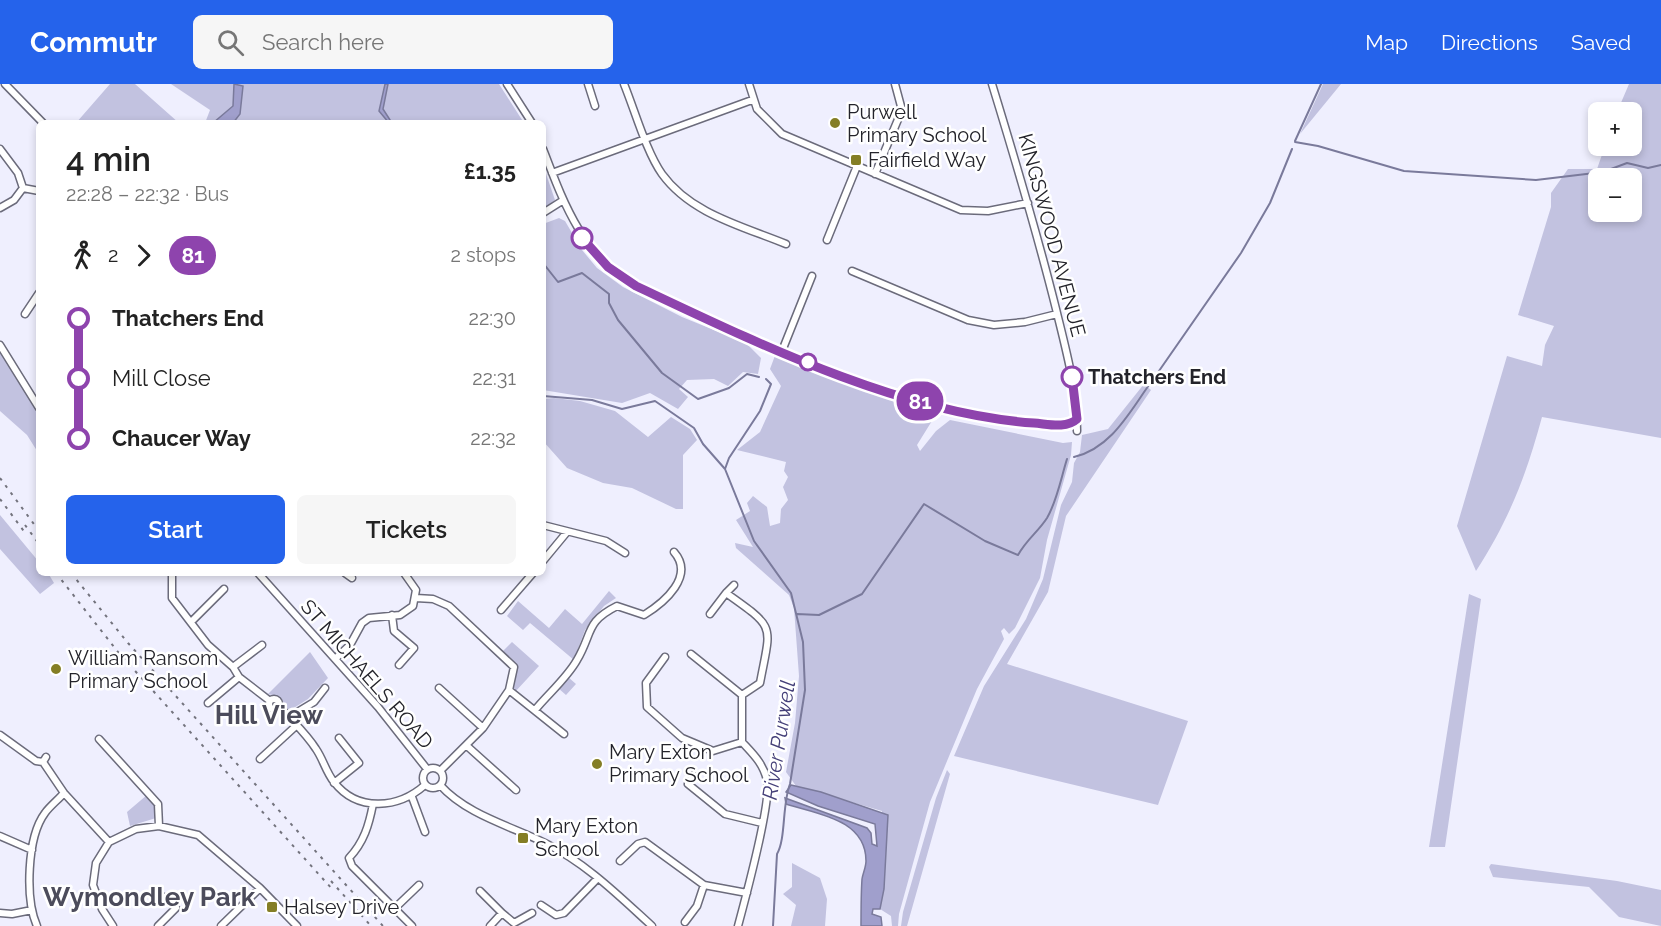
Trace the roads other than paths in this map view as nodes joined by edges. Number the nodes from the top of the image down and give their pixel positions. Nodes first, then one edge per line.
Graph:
1 (5, 84) edge
2 (507, 84) edge
3 (588, 84) edge
4 (624, 84) edge
5 (749, 84) edge
6 (895, 84) edge
7 (992, 84) edge
8 (752, 100) junction
9 (595, 106) dead end
10 (40, 120) edge
11 (530, 120) edge
12 (646, 137) junction
13 (0, 149) edge
14 (546, 156) edge
15 (857, 166) junction
16 (552, 173) junction
17 (875, 174) junction
18 (23, 188) junction
19 (36, 190) edge
20 (562, 201) junction
21 (1028, 203) junction
22 (0, 208) edge
23 (546, 211) edge
24 (827, 240) dead end
25 (786, 244) dead end
26 (852, 271) dead end
27 (812, 276) dead end
28 (36, 298) edge
29 (25, 314) dead end
30 (1057, 314) junction
31 (0, 345) edge
32 (782, 351) junction
33 (36, 403) edge
34 (1077, 419) junction
35 (1077, 431) dead end
36 (546, 526) edge
37 (567, 532) junction
38 (674, 552) dead end
39 (625, 553) dead end
40 (546, 557) edge
41 (172, 576) edge
42 (261, 576) edge
43 (349, 576) edge
44 (406, 576) edge
45 (530, 576) edge
46 (352, 578) dead end
47 (734, 585) dead end
48 (224, 589) dead end
49 (726, 593) junction
50 (417, 598) junction
51 (501, 610) dead end
52 (710, 614) dead end
53 (392, 615) junction
54 (192, 621) junction
55 (261, 645) dead end
56 (691, 654) dead end
57 (665, 657) dead end
58 (335, 659) junction
59 (399, 665) dead end
60 (234, 667) junction
61 (239, 677) junction
62 (325, 688) dead end
63 (440, 688) dead end
64 (509, 690) junction
65 (742, 695) junction
66 (208, 703) dead end
67 (535, 710) junction
68 (289, 717) junction
69 (297, 725) junction
70 (483, 728) junction
71 (564, 734) dead end
72 (0, 735) edge
73 (339, 738) dead end
74 (99, 739) dead end
75 (742, 742) junction
76 (467, 746) junction
77 (260, 759) dead end
78 (427, 769) junction
79 (440, 771) junction
80 (693, 775) dead end
81 (334, 783) junction
82 (425, 785) junction
83 (440, 785) junction
84 (516, 789) dead end
85 (64, 793) junction
86 (412, 797) junction
87 (373, 804) junction
88 (762, 824) junction
89 (159, 826) junction
90 (425, 832) dead end
91 (0, 837) edge
92 (109, 842) junction
93 (32, 850) junction
94 (620, 861) dead end
95 (598, 878) junction
96 (419, 885) dead end
97 (704, 885) junction
98 (260, 888) junction
99 (480, 891) dead end
100 (747, 893) junction
101 (164, 897) dead end
102 (541, 904) dead end
103 (395, 908) junction
104 (32, 910) junction
105 (532, 912) dead end
106 (0, 913) edge
107 (502, 913) junction
108 (685, 922) dead end
109 (37, 926) edge
110 (113, 926) edge
111 (158, 926) edge
112 (221, 926) edge
113 (297, 926) edge
114 (412, 926) edge
115 (490, 926) edge
116 (651, 926) edge
117 (738, 926) edge

1 - 10 street
2 - 11 street
3 - 9 street
4 - 12 street
5 - 8 street
6 - 17 street
7 - 21 street, KINGSWOOD AVENUE
8 - 12 street
8 - 15 street
12 - 16 street
12 - 25 street
13 - 18 street
14 - 16 street
15 - 17 street
15 - 24 street
16 - 20 street
17 - 21 street
18 - 19 street
18 - 22 street
20 - 23 street
20 - 32 street
21 - 30 street, KINGSWOOD AVENUE
26 - 30 street
27 - 32 street
28 - 29 street
30 - 34 street, KINGSWOOD AVENUE
31 - 33 street
32 - 34 street
34 - 35 street, KINGSWOOD AVENUE
36 - 37 street
37 - 39 street
37 - 40 street
38 - 67 street
41 - 54 street
42 - 58 street, ST MICHAELS ROAD
43 - 46 street
44 - 50 street
45 - 51 street
47 - 49 street
48 - 54 street
49 - 52 street
49 - 65 street
50 - 53 street
50 - 64 street
53 - 58 street
53 - 59 street
54 - 60 street
55 - 60 street
56 - 65 street
57 - 75 street
58 - 78 street, ST MICHAELS ROAD
60 - 61 street
61 - 66 street
61 - 68 street
62 - 68 street
63 - 70 street
64 - 67 street
64 - 70 street
65 - 75 street
67 - 71 street
68 - 69 street
69 - 77 street
69 - 81 street
70 - 76 street
72 - 85 street
73 - 81 street
74 - 89 street
75 - 88 street
76 - 79 street
76 - 84 street
78 - 79 street
78 - 82 street
79 - 83 street
80 - 88 street
81 - 87 street
82 - 83 street
82 - 86 street
83 - 95 street
85 - 92 street
85 - 93 street
86 - 87 street
86 - 90 street
87 - 103 street
88 - 100 street
89 - 92 street
89 - 98 street
91 - 93 street
92 - 110 street
93 - 104 street
94 - 97 street
95 - 102 street
95 - 116 street
96 - 103 street
97 - 100 street
97 - 108 street
98 - 112 street
98 - 113 street
99 - 107 street
100 - 117 street
101 - 111 street
103 - 114 street
104 - 106 street
104 - 109 street
105 - 107 street
107 - 115 street

